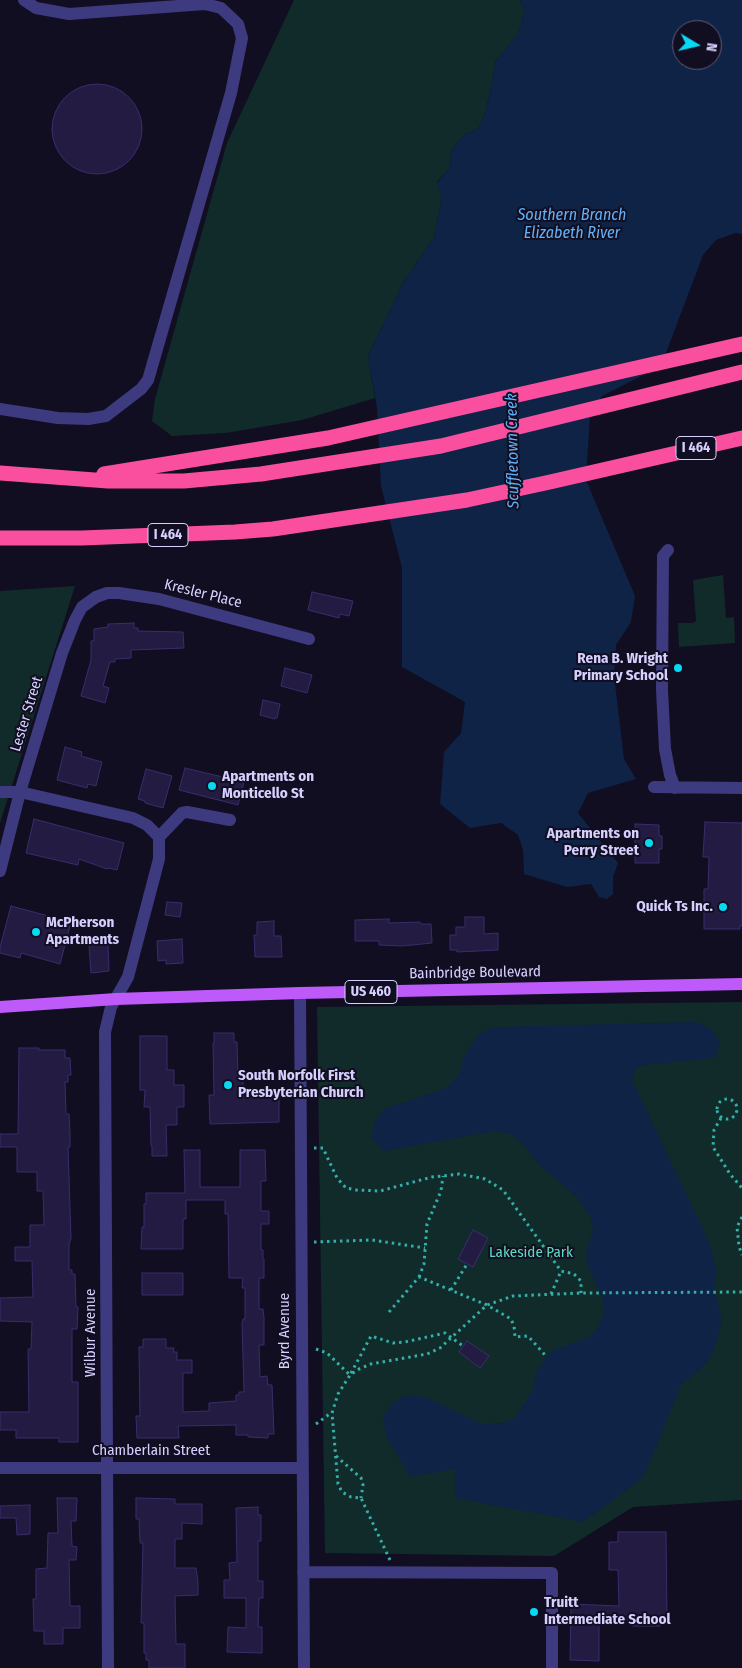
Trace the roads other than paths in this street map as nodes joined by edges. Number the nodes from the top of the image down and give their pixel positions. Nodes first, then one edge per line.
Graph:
1 (24, 0) edge
2 (742, 344) edge
3 (742, 372) edge
4 (0, 409) edge
5 (742, 438) edge
6 (0, 473) edge
7 (76, 478) junction
8 (0, 538) edge
9 (668, 550) dead end
10 (89, 602) joint
11 (309, 639) dead end
12 (654, 788) dead end
13 (675, 788) junction
14 (742, 788) edge
15 (0, 792) edge
16 (20, 792) junction
17 (230, 820) dead end
18 (157, 834) junction
19 (0, 871) edge
20 (742, 984) edge
21 (300, 993) junction
22 (116, 999) junction
23 (0, 1007) edge
24 (108, 1467) junction
25 (0, 1468) edge
26 (302, 1468) junction
27 (303, 1572) junction
28 (108, 1668) edge
29 (304, 1668) edge
30 (552, 1668) edge

1 - 4 street
2 - 7 highway
3 - 7 highway
5 - 8 highway, I 464
6 - 7 highway
9 - 13 street
10 - 11 street, Kresler Place
10 - 16 street, Lester Street
12 - 13 street
13 - 14 street
15 - 16 street
16 - 18 street
16 - 19 street, Lester Street
17 - 18 street
18 - 22 street, Wilbur Avenue
20 - 21 main road, Bainbridge Boulevard / US 460
21 - 22 main road, Bainbridge Boulevard / US 460
21 - 26 street, Byrd Avenue
22 - 23 main road, Bainbridge Boulevard / US 460
22 - 24 street, Wilbur Avenue
24 - 25 street, Chamberlain Street
24 - 26 street, Chamberlain Street
24 - 28 street, Wilbur Avenue
26 - 27 street, Byrd Avenue
27 - 29 street, Byrd Avenue
27 - 30 street

